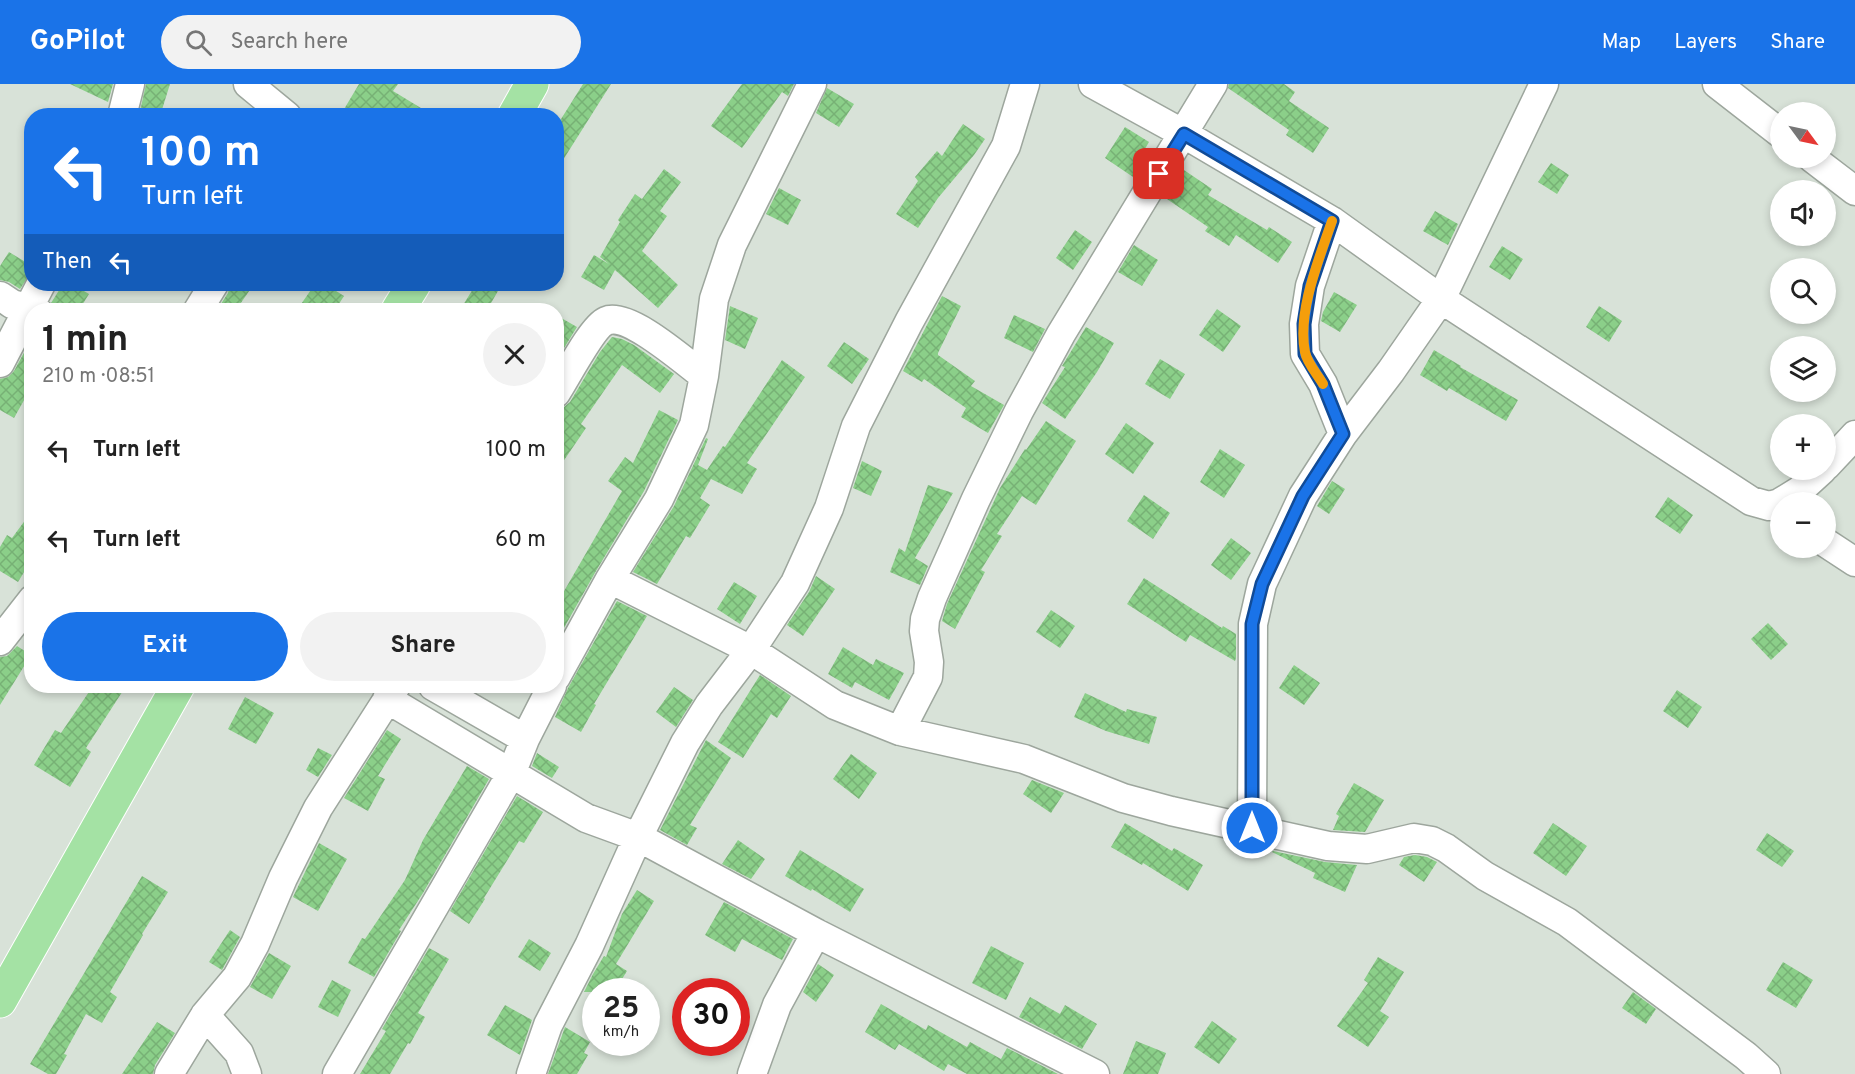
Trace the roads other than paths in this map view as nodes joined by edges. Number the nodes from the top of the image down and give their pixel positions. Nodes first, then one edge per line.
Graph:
1 (129, 84) edge
2 (248, 84) edge
3 (532, 84) edge
4 (812, 84) edge
5 (1025, 84) edge
6 (1093, 84) edge
7 (1213, 84) edge
8 (1544, 84) edge
9 (1717, 84) edge
10 (124, 108) edge
11 (277, 108) edge
12 (518, 108) edge
13 (1770, 125) edge
14 (1184, 134) junction
15 (1825, 168) edge
16 (1855, 191) edge
17 (1332, 221) junction
18 (0, 296) edge
19 (1441, 299) junction
20 (35, 301) edge
21 (24, 320) edge
22 (0, 363) edge
23 (704, 376) junction
24 (564, 380) edge
25 (1343, 434) junction
26 (1855, 435) edge
27 (1836, 455) edge
28 (1811, 480) edge
29 (1798, 492) edge
30 (1770, 505) edge
31 (1836, 550) edge
32 (1855, 562) edge
33 (610, 579) junction
34 (24, 610) edge
35 (0, 642) edge
36 (751, 650) junction
37 (564, 662) edge
38 (174, 693) edge
39 (390, 693) edge
40 (392, 693) edge
41 (445, 693) edge
42 (548, 693) edge
43 (900, 731) junction
44 (525, 739) junction
45 (511, 774) junction
46 (1252, 828) junction
47 (638, 837) junction
48 (816, 933) junction
49 (0, 1001) edge
50 (206, 1015) junction
51 (169, 1074) edge
52 (247, 1074) edge
53 (337, 1074) edge
54 (531, 1074) edge
55 (752, 1074) edge
56 (1095, 1074) edge
57 (1766, 1074) edge

1 - 10 street
2 - 11 street
3 - 12 main road
4 - 23 street
5 - 36 street
6 - 14 street
7 - 14 street
8 - 19 street
9 - 13 street
14 - 17 street
14 - 43 street
15 - 16 street
17 - 19 street
17 - 25 street
18 - 20 street
19 - 25 street
19 - 30 street
21 - 22 street
23 - 24 street
23 - 33 street
25 - 46 street
26 - 27 street
28 - 29 street
31 - 32 street
33 - 36 street
33 - 37 street
34 - 35 street
36 - 43 street
36 - 47 street
38 - 49 main road
39 - 50 street
40 - 45 street
41 - 44 street
42 - 44 street
43 - 46 street
44 - 45 street
45 - 47 street
45 - 53 street
46 - 57 street
47 - 48 street
47 - 54 street
48 - 55 street
48 - 56 street
50 - 51 street
50 - 52 street

